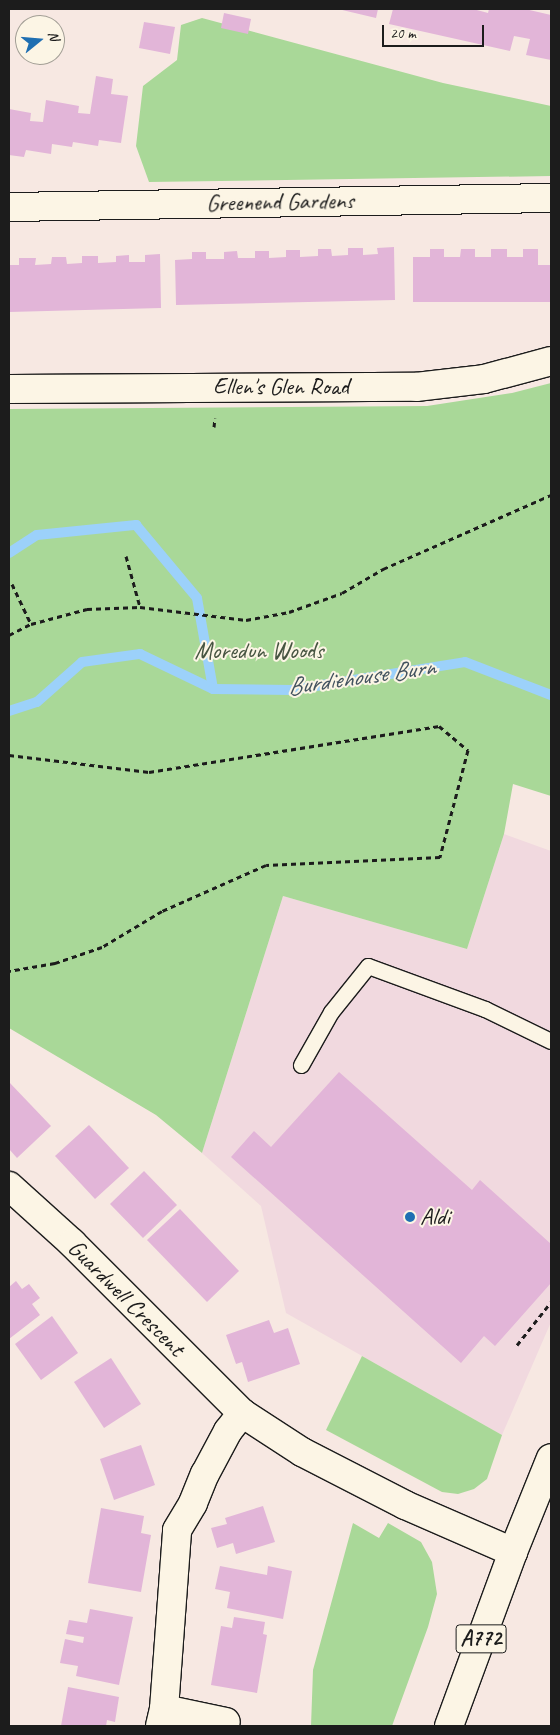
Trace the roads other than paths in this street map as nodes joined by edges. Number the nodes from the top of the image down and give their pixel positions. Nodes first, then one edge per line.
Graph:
1 (551, 198) edge
2 (9, 207) edge
3 (551, 361) edge
4 (9, 389) edge
5 (551, 1041) edge
6 (301, 1065) dead end
7 (9, 1186) edge
8 (242, 1413) junction
9 (551, 1458) edge
10 (513, 1552) junction
11 (162, 1718) edge
12 (226, 1722) dead end
13 (449, 1726) edge

1 - 2 street, Greenend Gardens
3 - 4 street, Ellen's Glen Road
5 - 6 lane
7 - 8 street, Guardwell Crescent
8 - 10 street, Guardwell Crescent
8 - 11 street
9 - 10 street, A772
10 - 13 street, A772
11 - 12 street

